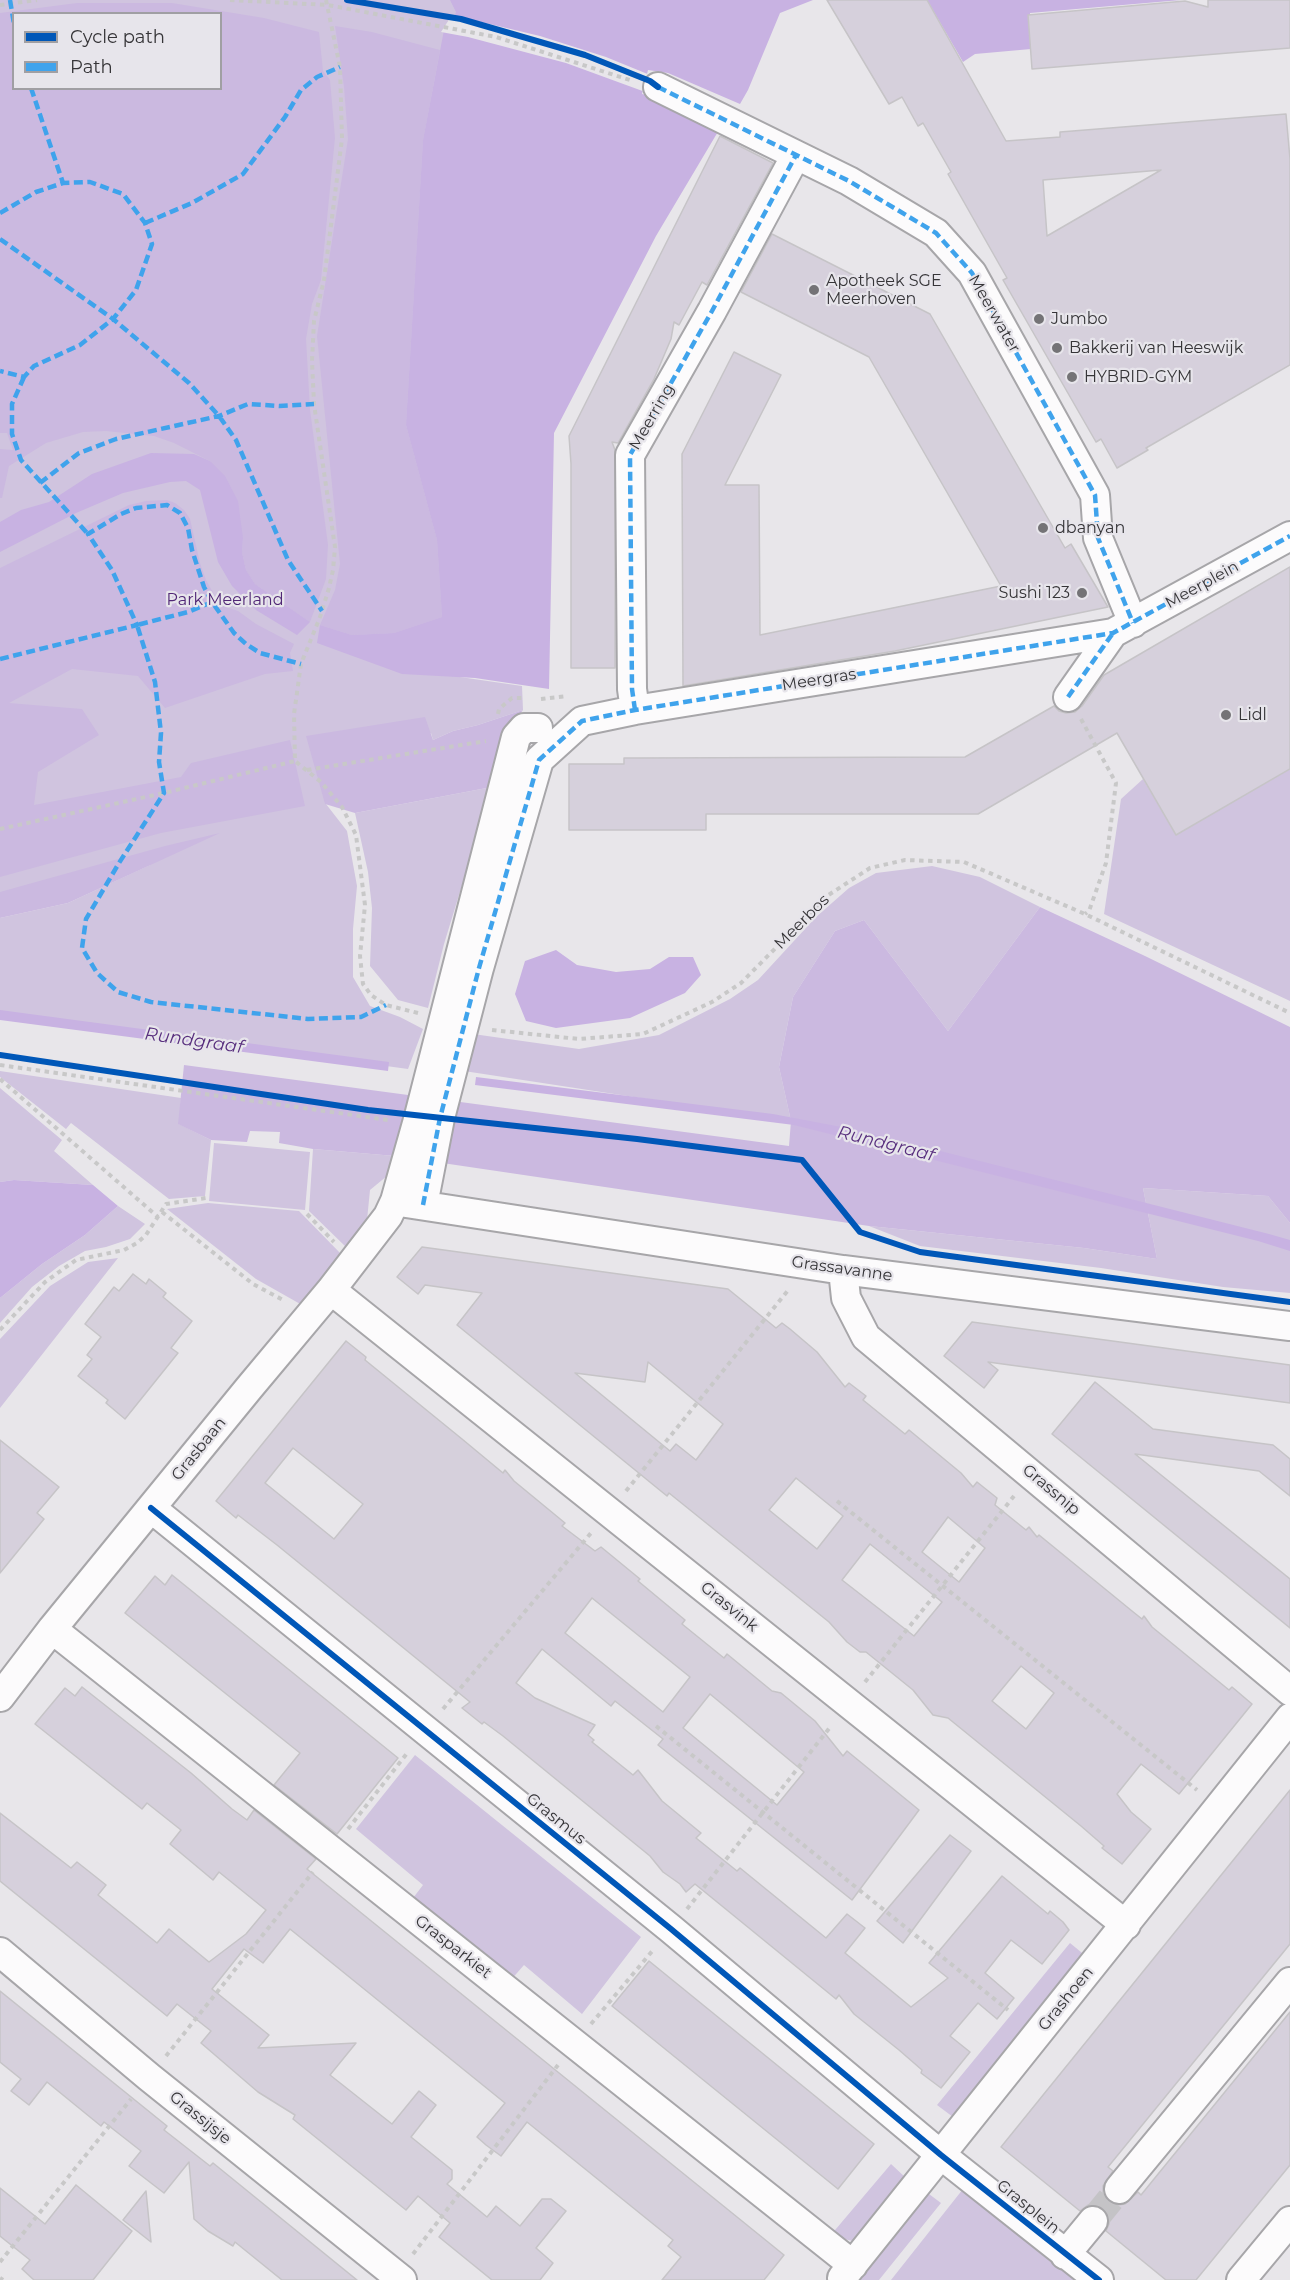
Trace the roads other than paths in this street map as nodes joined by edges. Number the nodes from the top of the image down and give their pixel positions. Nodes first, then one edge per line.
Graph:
1 (648, 84) road end
2 (796, 155) junction
3 (1290, 536) edge
4 (1123, 628) junction
5 (1068, 697) road end
6 (635, 710) junction
7 (538, 728) dead end
8 (454, 1023) junction
9 (395, 1201) junction
10 (423, 1205) junction
11 (843, 1270) junction
12 (332, 1290) junction
13 (1290, 1326) edge
14 (151, 1508) junction
15 (52, 1629) junction
16 (1290, 1691) edge
17 (0, 1697) edge
18 (1290, 1718) edge
19 (1126, 1925) junction
20 (0, 1952) edge
21 (1290, 1982) edge
22 (941, 2155) junction
23 (1119, 2189) tunnel mouth
24 (1093, 2221) tunnel mouth
25 (1290, 2221) edge
26 (1065, 2255) junction
27 (847, 2273) edge
28 (399, 2278) edge
29 (1099, 2280) edge
30 (1241, 2280) edge

1 - 2 street, Meerwater
2 - 4 street, Meerwater
2 - 6 street, Meerring
3 - 4 street, Meerplein
4 - 5 street
4 - 6 street, Meergras
6 - 8 street, Meergras
7 - 8 street
8 - 9 street, Grasbaan
8 - 10 street
9 - 10 street, Grassavanne
9 - 12 street, Grasbaan
10 - 11 street, Grassavanne
11 - 13 street, Grassavanne
11 - 16 street, Grassnip
12 - 14 street, Grasbaan
12 - 19 street, Grasvink
14 - 15 street, Grasbaan
14 - 22 street, Grasmus
15 - 17 street, Grasbaan
15 - 27 street, Grasparkiet
18 - 19 street, Grashoen
19 - 22 street, Grashoen
20 - 28 street, Grassijsje
21 - 23 street
22 - 26 street, Grasplein
22 - 27 street, Grashoen
24 - 26 street
25 - 30 street
26 - 29 street, Grasplein

